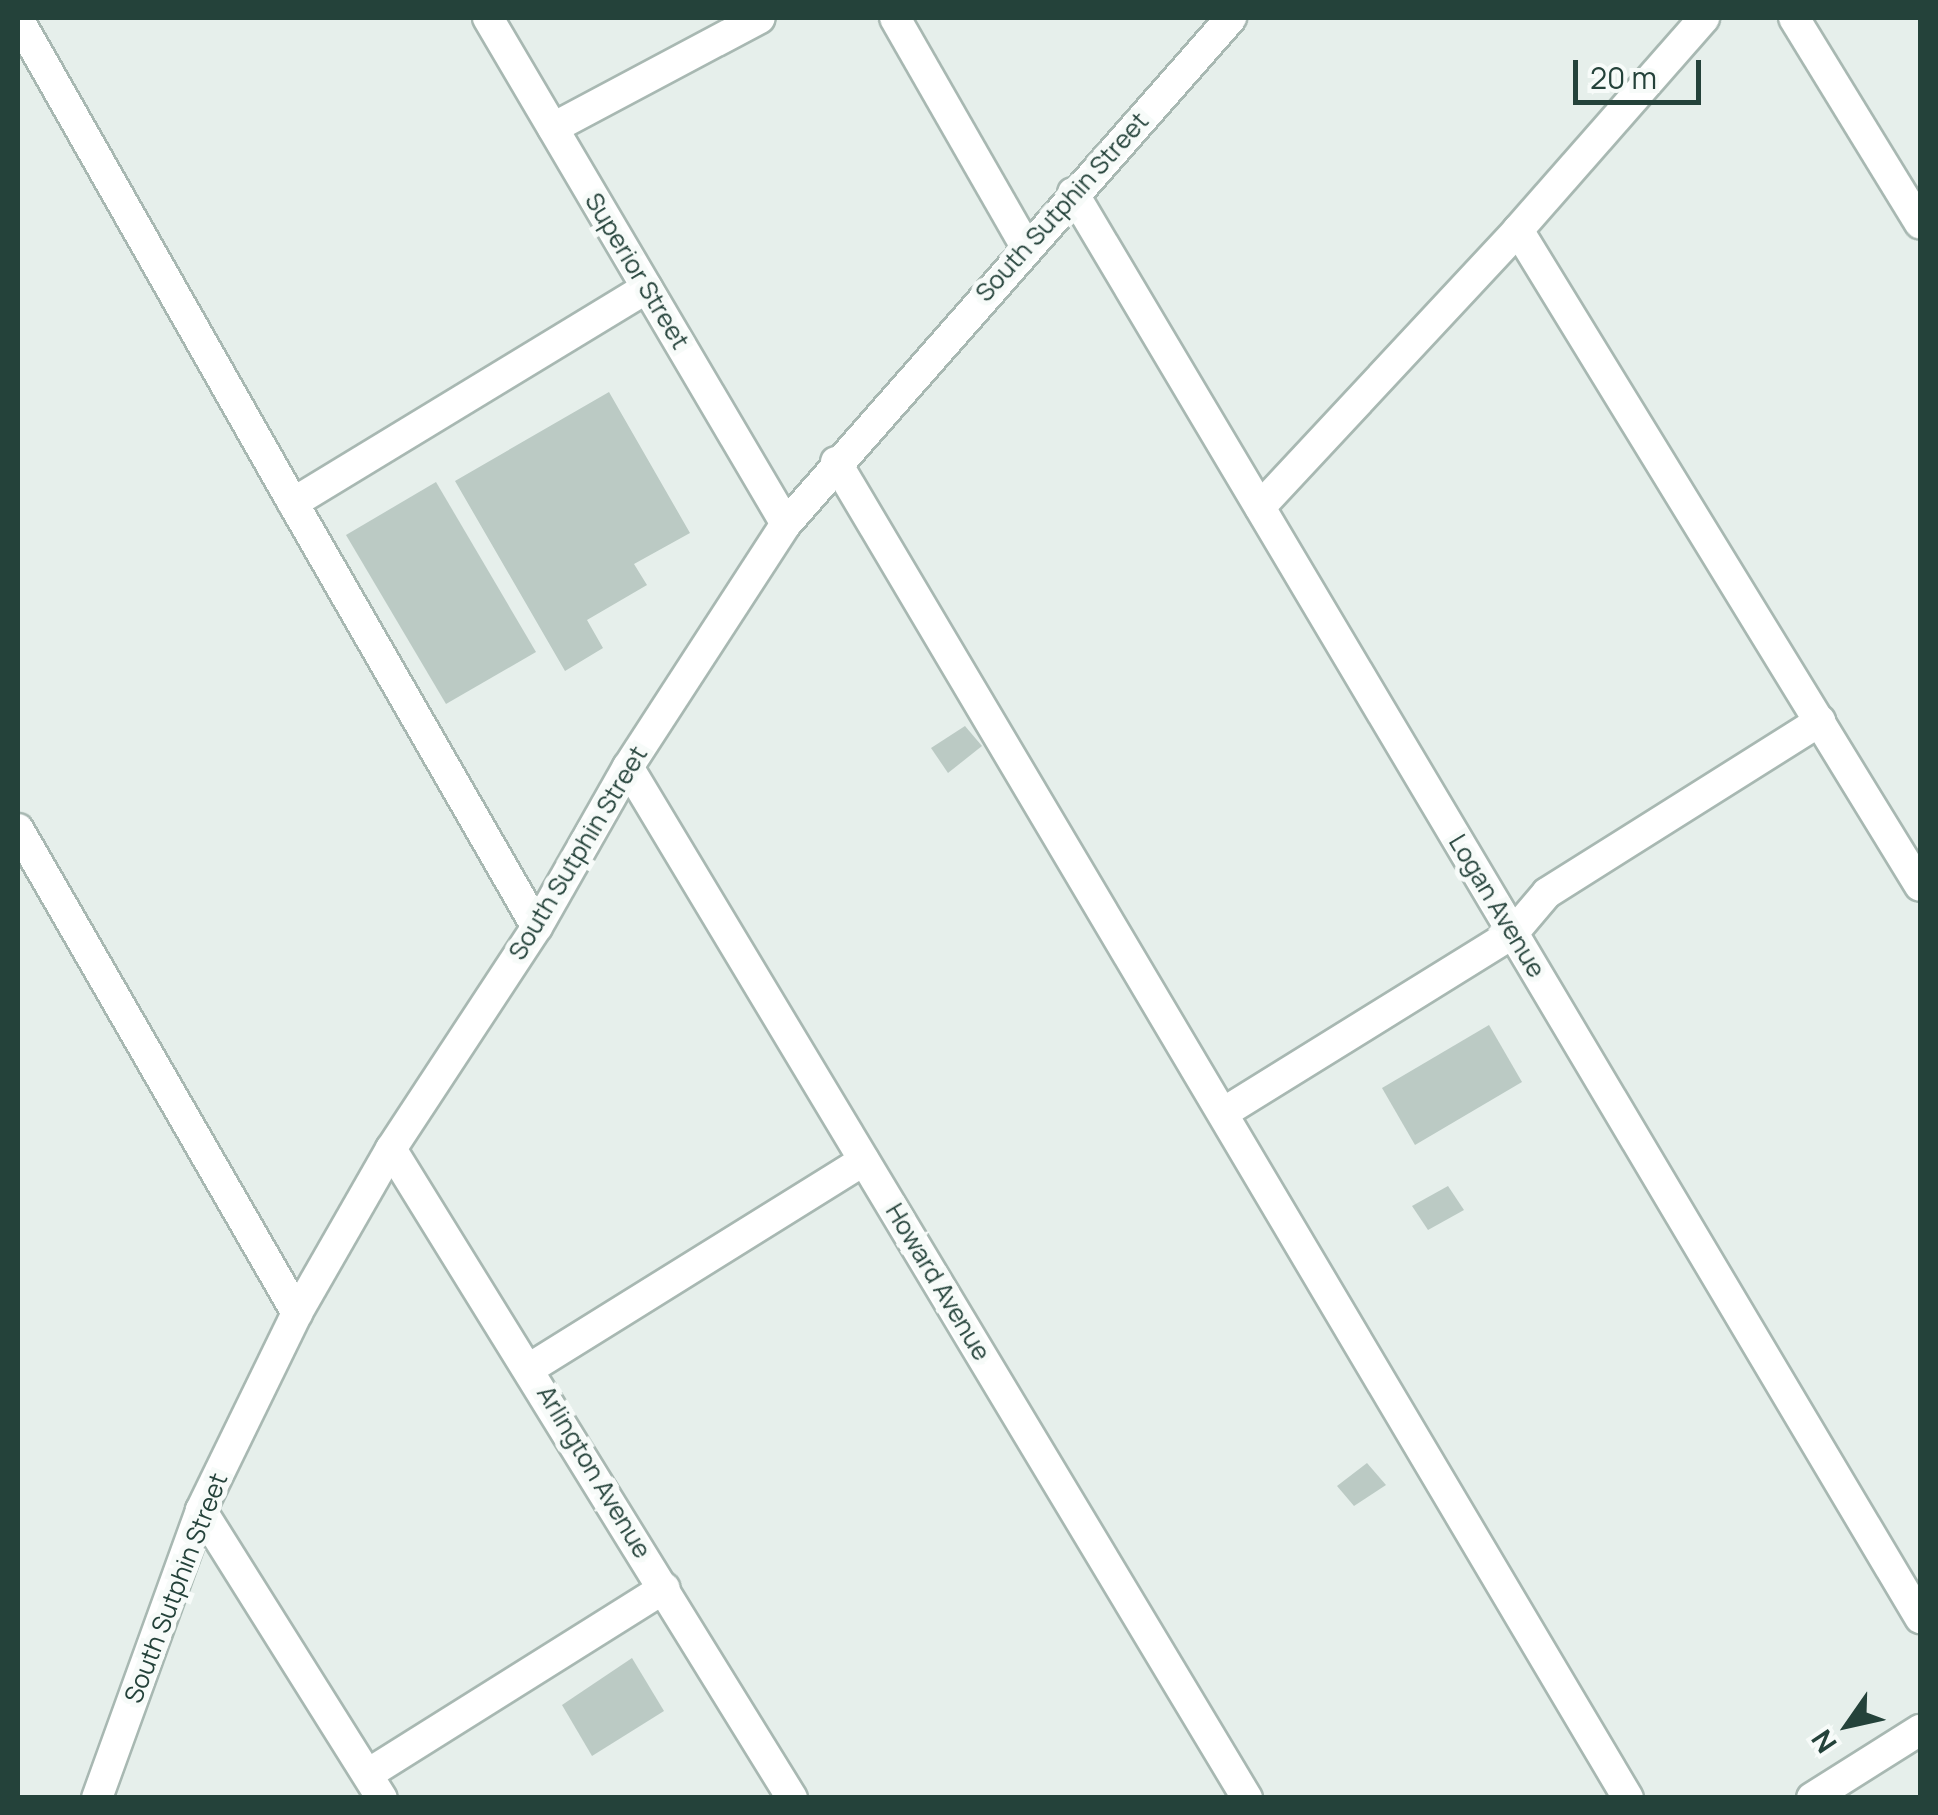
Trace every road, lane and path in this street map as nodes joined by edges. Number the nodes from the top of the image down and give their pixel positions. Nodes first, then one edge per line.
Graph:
1 (488, 18) edge
2 (760, 18) edge
3 (895, 18) edge
4 (1231, 18) edge
5 (1704, 18) edge
6 (1794, 18) edge
7 (18, 19) edge
8 (553, 128) junction
9 (1074, 193) junction
10 (1920, 224) edge
11 (1518, 230) junction
12 (1026, 247) junction
13 (647, 288) junction
14 (836, 462) junction
15 (293, 503) junction
16 (1260, 507) junction
17 (786, 524) junction
18 (1820, 722) junction
19 (628, 767) junction
20 (18, 829) edge
21 (1920, 886) edge
22 (537, 927) junction
23 (1513, 934) junction
24 (1222, 1113) junction
25 (392, 1150) junction
26 (864, 1160) junction
27 (297, 1312) junction
28 (532, 1368) junction
29 (202, 1510) junction
30 (664, 1588) junction
31 (1920, 1618) edge
32 (1920, 1730) edge
33 (375, 1786) edge
34 (97, 1798) edge
35 (792, 1798) edge
36 (1247, 1798) edge
37 (1628, 1798) edge
38 (1812, 1798) edge

1 - 8 street, Superior Street
2 - 8 street
3 - 12 street
4 - 9 street, South Sutphin Street
5 - 11 street
6 - 10 street
7 - 15 street
8 - 13 street, Superior Street
9 - 12 street, South Sutphin Street
9 - 16 street, Logan Avenue
11 - 16 street
11 - 18 street
12 - 14 street, South Sutphin Street
13 - 15 street
13 - 17 street, Superior Street
14 - 17 street, South Sutphin Street
14 - 24 street
15 - 22 street
16 - 23 street, Logan Avenue
17 - 19 street, South Sutphin Street
18 - 21 street
18 - 23 street
19 - 22 street, South Sutphin Street
19 - 26 street, Howard Avenue
20 - 27 street
22 - 25 street, South Sutphin Street
23 - 24 street
23 - 31 street, Logan Avenue
24 - 37 street
25 - 27 street, South Sutphin Street
25 - 28 street, Arlington Avenue
26 - 28 street
26 - 36 street, Howard Avenue
27 - 29 street, South Sutphin Street
28 - 30 street, Arlington Avenue
29 - 33 street
29 - 34 street, South Sutphin Street
30 - 33 street
30 - 35 street, Arlington Avenue
32 - 38 street

